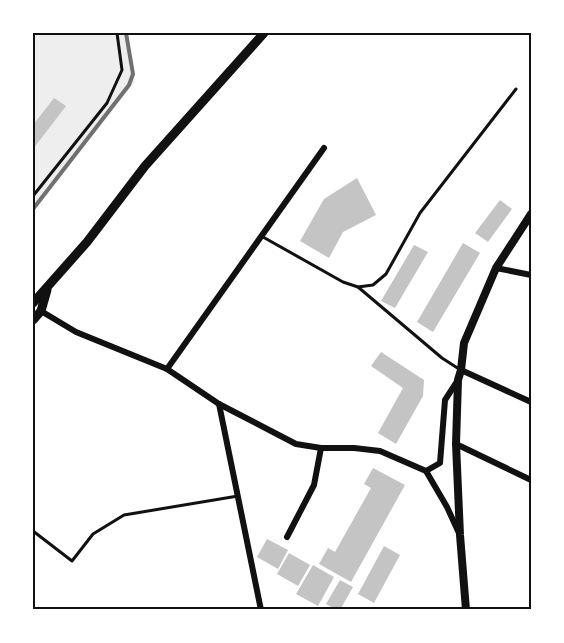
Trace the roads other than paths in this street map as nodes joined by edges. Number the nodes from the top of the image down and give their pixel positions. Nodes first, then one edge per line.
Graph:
1 (117, 33) edge
2 (264, 33) edge
3 (516, 89) dead end
4 (324, 148) dead end
5 (33, 196) edge
6 (531, 214) edge
7 (261, 236) junction
8 (496, 268) junction
9 (531, 275) edge
10 (49, 285) junction
11 (358, 287) junction
12 (33, 303) edge
13 (40, 311) junction
14 (33, 320) edge
15 (167, 369) junction
16 (461, 370) junction
17 (458, 380) junction
18 (531, 402) edge
19 (219, 404) junction
20 (456, 444) junction
21 (321, 448) junction
22 (426, 471) junction
23 (531, 480) edge
24 (238, 495) junction
25 (33, 531) edge
26 (460, 535) junction
27 (287, 537) dead end
28 (261, 610) edge
29 (466, 610) edge

1 - 5 lane
2 - 10 main road
3 - 11 lane
4 - 7 street
6 - 8 main road
7 - 11 lane
7 - 15 street
8 - 9 street
8 - 16 main road
10 - 12 main road
10 - 13 main road
11 - 16 lane
13 - 14 main road
13 - 15 street
15 - 19 street
16 - 17 main road
16 - 18 street
17 - 20 main road
17 - 22 street
19 - 21 street
19 - 24 street
20 - 23 street
20 - 26 main road
21 - 22 street
21 - 27 street
22 - 26 street
24 - 25 lane
24 - 28 street
26 - 29 main road

